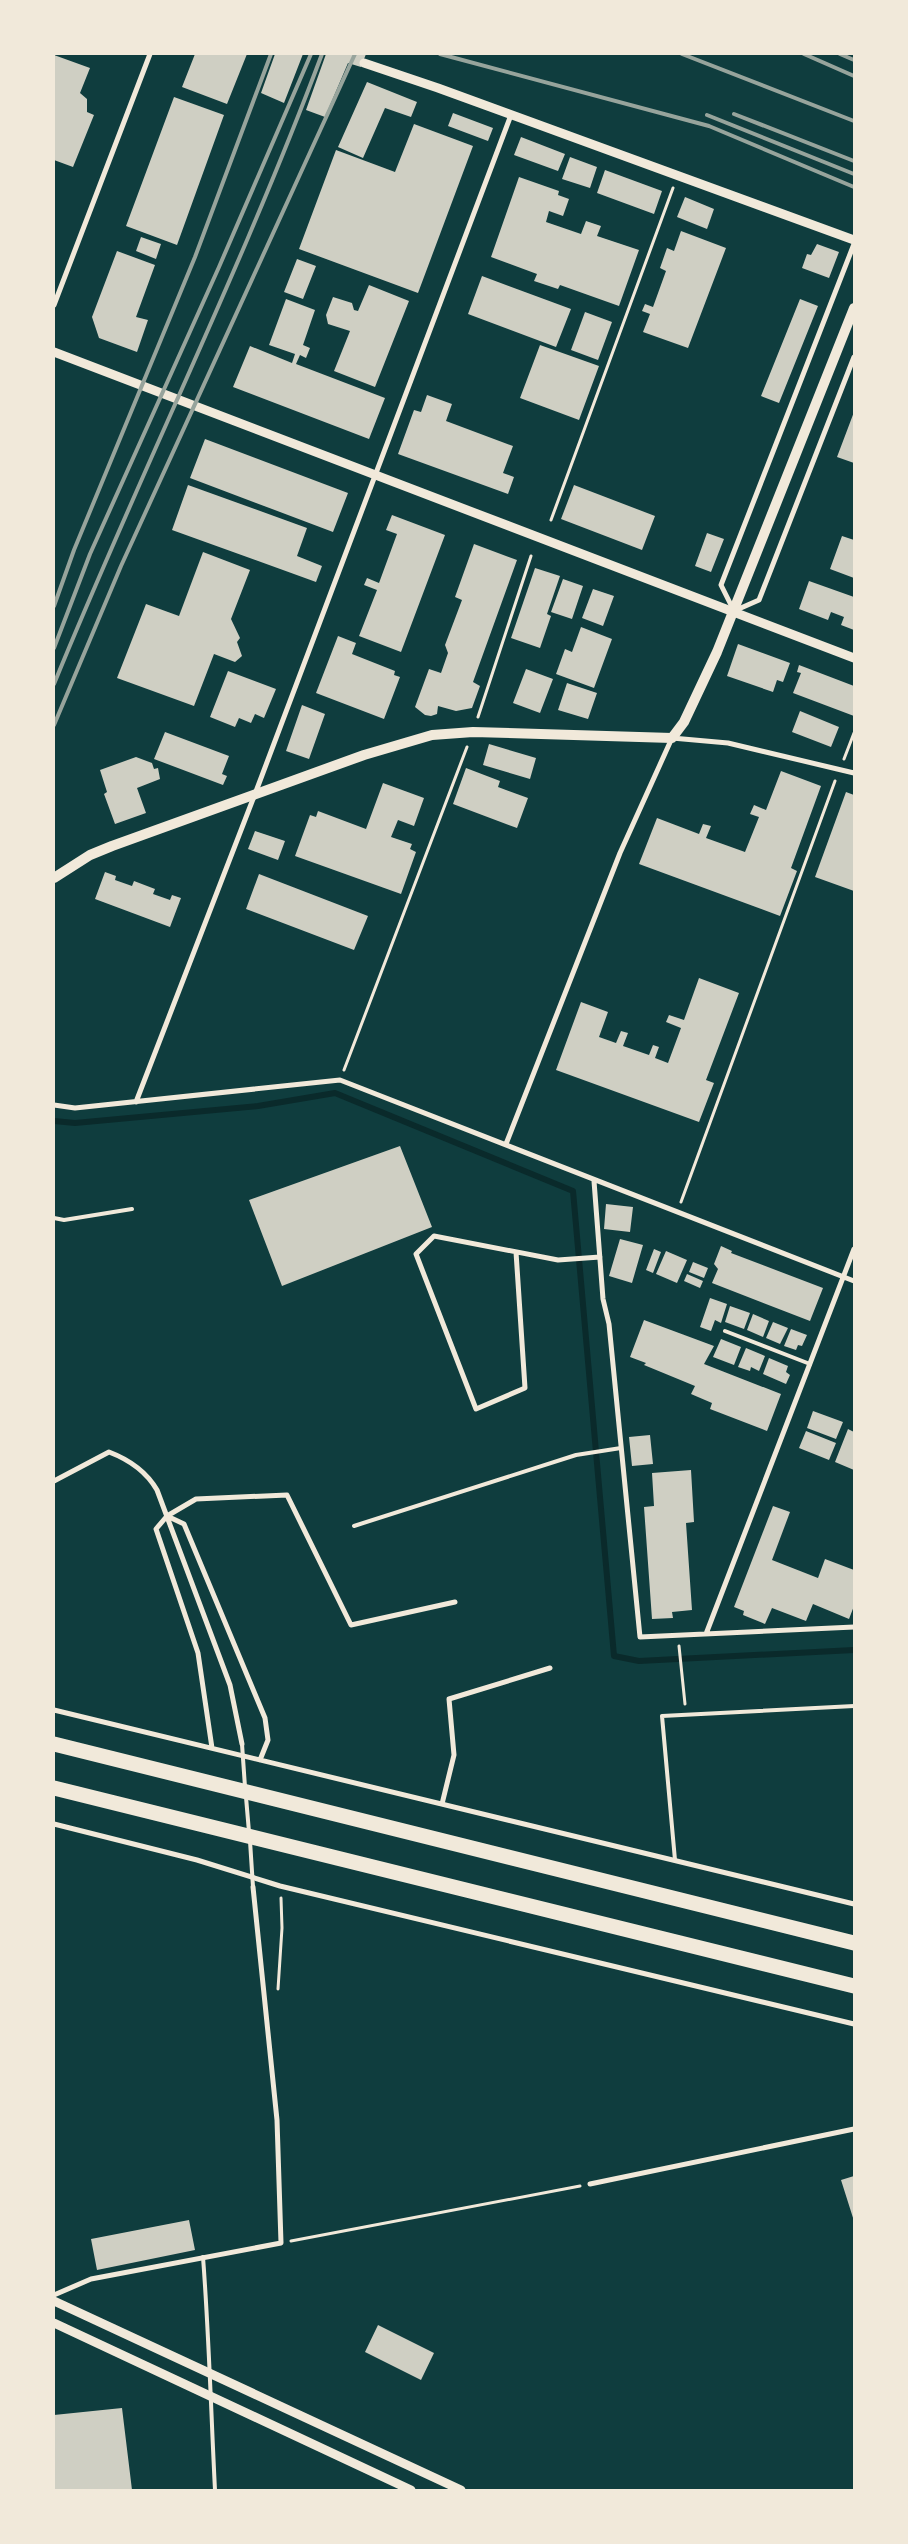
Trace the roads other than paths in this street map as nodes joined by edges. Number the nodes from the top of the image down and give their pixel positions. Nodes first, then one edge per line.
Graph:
1 (150, 54) edge
2 (364, 63) dead end
3 (511, 114) junction
4 (854, 240) edge
5 (854, 244) edge
6 (54, 305) edge
7 (854, 308) edge
8 (54, 352) edge
9 (854, 357) edge
10 (375, 474) junction
11 (734, 611) junction
12 (854, 658) edge
13 (672, 738) junction
14 (854, 773) edge
15 (255, 794) junction
16 (54, 878) edge
17 (136, 1102) junction
18 (54, 1105) edge
19 (506, 1144) junction
20 (594, 1180) junction
21 (132, 1209) dead end
22 (54, 1218) edge
23 (854, 1249) edge
24 (516, 1252) junction
25 (600, 1257) junction
26 (844, 1276) junction
27 (854, 1280) edge
28 (725, 1332) dead end
29 (810, 1364) junction
30 (621, 1448) junction
31 (54, 1481) edge
32 (167, 1516) junction
33 (354, 1526) dead end
34 (455, 1602) dead end
35 (854, 1627) edge
36 (706, 1634) junction
37 (550, 1668) dead end
38 (854, 1706) edge
39 (54, 1710) edge
40 (54, 1744) edge
41 (242, 1744) joint
42 (212, 1748) junction
43 (260, 1760) junction
44 (54, 1788) edge
45 (442, 1804) junction
46 (54, 1824) edge
47 (674, 1860) junction
48 (253, 1887) joint
49 (854, 1904) edge
50 (854, 1943) edge
51 (854, 1986) edge
52 (854, 2024) edge
53 (854, 2129) edge
54 (590, 2184) road end
55 (203, 2258) junction
56 (54, 2295) edge
57 (54, 2301) edge
58 (54, 2323) edge
59 (209, 2373) junction
60 (210, 2397) junction
61 (215, 2490) edge
62 (411, 2490) edge
63 (460, 2490) edge

1 - 6 street
2 - 3 street
3 - 4 street
3 - 10 street
5 - 11 street
7 - 11 main road
8 - 10 street
9 - 11 street
10 - 11 street
10 - 15 street
11 - 12 street
11 - 13 main road
13 - 14 street
13 - 15 main road
13 - 19 street
15 - 16 main road
15 - 17 street
17 - 18 street
17 - 19 street
19 - 20 street
20 - 25 street
20 - 26 street
21 - 22 lane
23 - 26 street
24 - 24 street
24 - 25 street
25 - 30 street
26 - 27 street
26 - 29 street
28 - 29 lane
29 - 36 street
30 - 33 lane
30 - 36 street
31 - 32 street
32 - 34 street
32 - 41 street
32 - 42 street
32 - 43 street
35 - 36 street
37 - 45 street
38 - 47 lane
39 - 42 street
40 - 50 highway
41 - 48 lane
42 - 43 street
43 - 45 street
44 - 51 highway
45 - 47 street
46 - 52 street
47 - 49 street
48 - 55 street
53 - 54 street
55 - 56 street
55 - 59 lane
57 - 59 street
58 - 60 street
59 - 60 lane
59 - 63 street
60 - 61 lane
60 - 62 street

